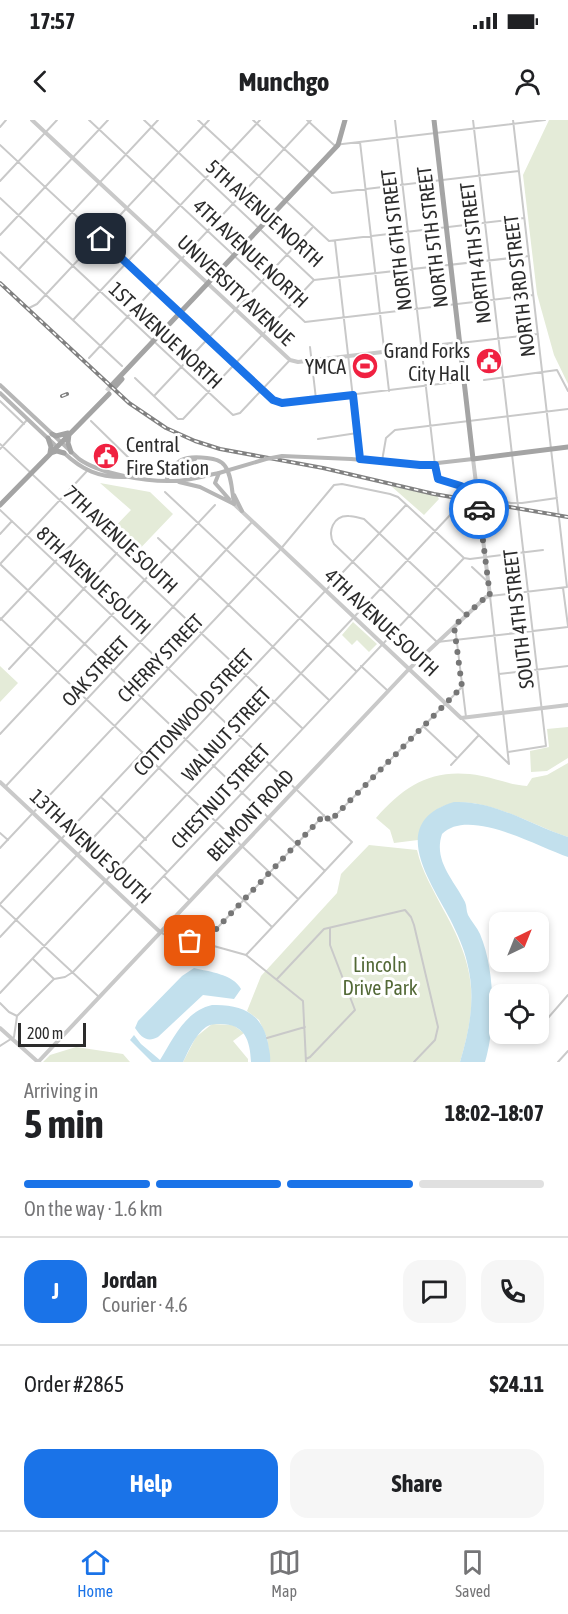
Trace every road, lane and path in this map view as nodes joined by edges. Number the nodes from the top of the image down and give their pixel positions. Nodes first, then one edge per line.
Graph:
1 (6, 120) edge
2 (32, 120) edge
3 (57, 120) edge
4 (89, 120) edge
5 (108, 120) edge
6 (144, 120) edge
7 (158, 120) edge
8 (198, 120) edge
9 (209, 120) edge
10 (253, 120) edge
11 (260, 120) edge
12 (345, 120) edge
13 (395, 120) edge
14 (434, 120) edge
15 (473, 120) edge
16 (513, 120) edge
17 (545, 120) edge
18 (309, 121) edge
19 (257, 124) junction
20 (513, 124) junction
21 (204, 126) junction
22 (0, 127) edge
23 (151, 127) junction
24 (99, 129) junction
25 (474, 129) junction
26 (45, 132) junction
27 (435, 134) junction
28 (397, 138) junction
29 (360, 142) junction
30 (0, 145) edge
31 (338, 145) junction
32 (284, 148) junction
33 (231, 151) junction
34 (179, 153) junction
35 (126, 154) junction
36 (72, 158) junction
37 (18, 162) junction
38 (519, 171) junction
39 (310, 174) junction
40 (258, 176) junction
41 (480, 176) junction
42 (206, 178) junction
43 (153, 180) junction
44 (0, 181) edge
45 (441, 181) junction
46 (100, 183) junction
47 (403, 185) junction
48 (45, 187) junction
49 (366, 189) junction
50 (0, 198) edge
51 (285, 201) junction
52 (233, 203) junction
53 (180, 205) junction
54 (127, 208) junction
55 (72, 212) junction
56 (18, 216) junction
57 (524, 218) junction
58 (485, 223) junction
59 (260, 228) junction
60 (313, 228) junction
61 (447, 228) junction
62 (207, 230) junction
63 (408, 232) junction
64 (154, 234) junction
65 (0, 235) edge
66 (372, 236) junction
67 (99, 238) junction
68 (45, 241) junction
69 (335, 241) junction
70 (0, 252) edge
71 (234, 255) junction
72 (287, 255) junction
73 (529, 256) junction
74 (181, 259) junction
75 (490, 261) junction
76 (126, 263) junction
77 (451, 265) junction
78 (72, 266) junction
79 (19, 269) junction
80 (413, 270) junction
81 (376, 274) junction
82 (339, 278) junction
83 (314, 280) junction
84 (262, 282) junction
85 (207, 284) junction
86 (153, 288) junction
87 (100, 291) junction
88 (46, 295) junction
89 (533, 295) junction
90 (494, 300) junction
91 (455, 304) junction
92 (289, 307) junction
93 (29, 308) dead end
94 (417, 309) junction
95 (235, 310) junction
96 (179, 312) junction
97 (381, 313) junction
98 (126, 317) junction
99 (344, 317) junction
100 (73, 320) junction
101 (538, 334) junction
102 (262, 335) junction
103 (208, 339) junction
104 (499, 339) junction
105 (153, 341) junction
106 (460, 343) junction
107 (100, 345) junction
108 (310, 347) dead end
109 (422, 347) junction
110 (385, 352) junction
111 (348, 356) junction
112 (89, 358) dead end
113 (290, 360) junction
114 (311, 360) junction
115 (235, 365) junction
116 (122, 366) dead end
117 (181, 368) junction
118 (542, 373) junction
119 (503, 377) junction
120 (135, 378) dead end
121 (484, 380) dead end
122 (464, 381) junction
123 (426, 386) junction
124 (113, 387) tunnel mouth
125 (1, 389) edge
126 (262, 390) junction
127 (389, 391) junction
128 (568, 391) edge
129 (108, 392) tunnel mouth
130 (208, 393) junction
131 (353, 395) junction
132 (154, 396) junction
133 (316, 399) junction
134 (0, 401) edge
135 (568, 409) edge
136 (547, 412) junction
137 (508, 416) junction
138 (28, 419) junction
139 (91, 421) dead end
140 (469, 421) junction
141 (24, 423) junction
142 (431, 425) junction
143 (70, 433) junction
144 (357, 433) junction
145 (50, 436) junction
146 (318, 439) dead end
147 (59, 444) junction
148 (1, 446) edge
149 (568, 447) edge
150 (551, 449) junction
151 (71, 452) junction
152 (49, 453) junction
153 (64, 453) junction
154 (513, 454) junction
155 (208, 459) junction
156 (360, 459) junction
157 (473, 459) junction
158 (382, 461) junction
159 (435, 465) junction
160 (105, 470) junction
161 (87, 471) junction
162 (31, 473) junction
163 (219, 473) junction
164 (104, 476) junction
165 (133, 477) junction
166 (199, 477) junction
167 (166, 481) junction
168 (175, 481) junction
169 (231, 485) junction
170 (165, 492) dead end
171 (478, 494) junction
172 (557, 498) junction
173 (60, 500) junction
174 (1, 501) edge
175 (518, 503) junction
176 (234, 504) junction
177 (215, 505) dead end
178 (406, 505) junction
179 (479, 508) junction
180 (0, 510) edge
181 (242, 511) junction
182 (12, 521) junction
183 (253, 522) junction
184 (199, 523) junction
185 (88, 527) junction
186 (435, 532) junction
187 (0, 534) edge
188 (380, 534) junction
189 (26, 535) junction
190 (158, 538) dead end
191 (282, 549) junction
192 (227, 550) junction
193 (543, 550) dead end
194 (172, 552) junction
195 (524, 552) junction
196 (117, 554) junction
197 (485, 557) junction
198 (464, 558) junction
199 (408, 561) junction
200 (55, 562) junction
201 (352, 562) junction
202 (0, 564) edge
203 (472, 567) dead end
204 (255, 577) junction
205 (200, 578) junction
206 (145, 580) junction
207 (488, 582) junction
208 (436, 587) junction
209 (566, 588) edge
210 (84, 589) junction
211 (381, 589) junction
212 (327, 590) junction
213 (28, 591) junction
214 (528, 592) junction
215 (490, 596) junction
216 (229, 605) junction
217 (174, 607) junction
218 (112, 615) junction
219 (466, 615) junction
220 (410, 616) junction
221 (57, 617) junction
222 (355, 617) junction
223 (0, 619) edge
224 (300, 619) junction
225 (454, 626) junction
226 (568, 626) edge
227 (533, 630) junction
228 (202, 634) junction
229 (494, 635) junction
230 (457, 639) junction
231 (141, 642) junction
232 (437, 642) junction
233 (384, 643) junction
234 (85, 644) junction
235 (30, 645) junction
236 (328, 645) junction
237 (273, 647) junction
238 (361, 666) junction
239 (568, 666) edge
240 (9, 669) dead end
241 (169, 669) junction
242 (409, 669) junction
243 (537, 669) junction
244 (114, 671) junction
245 (356, 671) junction
246 (58, 672) junction
247 (301, 674) junction
248 (499, 675) junction
249 (246, 676) junction
250 (462, 687) junction
251 (387, 691) junction
252 (142, 698) junction
253 (87, 699) junction
254 (329, 700) junction
255 (274, 702) junction
256 (446, 703) junction
257 (568, 705) edge
258 (542, 708) junction
259 (213, 711) junction
260 (504, 713) junction
261 (463, 718) junction
262 (114, 726) junction
263 (423, 726) junction
264 (302, 728) junction
265 (0, 734) edge
266 (479, 735) junction
267 (242, 738) junction
268 (186, 740) junction
269 (142, 752) junction
270 (508, 752) junction
271 (458, 758) junction
272 (269, 764) junction
273 (451, 765) dead end
274 (215, 766) junction
275 (159, 768) junction
276 (0, 782) edge
277 (4, 787) junction
278 (296, 788) junction
279 (243, 792) junction
280 (188, 795) junction
281 (101, 797) junction
282 (33, 813) junction
283 (117, 813) junction
284 (324, 815) junction
285 (269, 817) junction
286 (216, 821) junction
287 (330, 821) junction
288 (0, 833) edge
289 (61, 839) junction
290 (8, 840) junction
291 (146, 840) junction
292 (297, 843) junction
293 (242, 845) junction
294 (140, 846) junction
295 (0, 849) edge
296 (77, 855) junction
297 (325, 871) junction
298 (167, 872) junction
299 (270, 872) junction
300 (216, 874) junction
301 (164, 876) junction
302 (106, 881) junction
303 (298, 899) junction
304 (243, 900) junction
305 (190, 901) junction
306 (0, 904) edge
307 (134, 907) junction
308 (16, 920) junction
309 (272, 927) junction
310 (330, 927) junction
311 (160, 932) junction
312 (0, 937) edge
313 (203, 943) junction
314 (45, 946) junction
315 (246, 955) junction
316 (33, 959) junction
317 (73, 972) junction
318 (54, 979) junction
319 (276, 979) junction
320 (0, 993) edge
321 (568, 995) edge
322 (99, 997) junction
323 (0, 1003) edge
324 (16, 1016) junction
325 (549, 1017) edge
326 (305, 1027) junction
327 (0, 1028) edge
328 (267, 1038) dead end
329 (12, 1039) junction
330 (0, 1046) edge
331 (568, 1051) edge
332 (306, 1061) edge
333 (38, 1062) edge
334 (414, 1062) edge
335 (558, 1062) edge

1 - 22 street
2 - 26 street, UNIVERSITY AVENUE
3 - 26 street
4 - 24 street, 4TH AVENUE NORTH
5 - 24 street
6 - 23 street, 5TH AVENUE NORTH
7 - 23 street
8 - 21 street
9 - 21 street
10 - 19 street
11 - 19 street
12 - 31 main road
13 - 28 street, NORTH 6TH STREET
14 - 27 main road, NORTH 5TH STREET
15 - 25 street, NORTH 4TH STREET
16 - 20 street, NORTH 3RD STREET
17 - 20 street
18 - 31 street
18 - 32 street
19 - 32 street
19 - 33 street
20 - 25 street
20 - 38 street, NORTH 3RD STREET
21 - 33 street
21 - 34 street
23 - 34 street, 5TH AVENUE NORTH
23 - 35 street
24 - 35 street, 4TH AVENUE NORTH
24 - 36 street
25 - 27 street
25 - 41 street, NORTH 4TH STREET
26 - 36 street, UNIVERSITY AVENUE
26 - 37 street
27 - 28 street
27 - 45 main road, NORTH 5TH STREET
28 - 29 street
28 - 47 street, NORTH 6TH STREET
29 - 31 street
29 - 49 street
30 - 37 street
31 - 39 main road
32 - 39 street
32 - 40 street
33 - 40 street
33 - 42 street
34 - 42 street, 5TH AVENUE NORTH
34 - 43 street
35 - 43 street, 4TH AVENUE NORTH
35 - 46 street
36 - 46 street, UNIVERSITY AVENUE
36 - 48 street
37 - 44 street
37 - 48 street
38 - 41 street
38 - 57 street, NORTH 3RD STREET
39 - 49 street
39 - 51 main road
40 - 51 street
40 - 52 street
41 - 45 street
41 - 58 street, NORTH 4TH STREET
42 - 52 street, 5TH AVENUE NORTH
42 - 53 street
43 - 53 street, 4TH AVENUE NORTH
43 - 54 street
45 - 47 street
45 - 61 main road, NORTH 5TH STREET
46 - 54 street, UNIVERSITY AVENUE
46 - 55 street
47 - 49 street
47 - 63 street, NORTH 6TH STREET
48 - 55 street
48 - 56 street
49 - 66 street
50 - 56 street, 1ST AVENUE NORTH
51 - 59 main road
51 - 60 street
52 - 59 street, 5TH AVENUE NORTH
52 - 62 street
53 - 62 street, 4TH AVENUE NORTH
53 - 64 street
54 - 64 street, UNIVERSITY AVENUE
54 - 67 street
55 - 67 street
55 - 68 street
56 - 65 street
56 - 68 street, 1ST AVENUE NORTH
57 - 58 street
57 - 73 street, NORTH 3RD STREET
58 - 61 street
58 - 75 street, NORTH 4TH STREET
59 - 71 main road
59 - 72 street, 5TH AVENUE NORTH
60 - 69 street
60 - 72 street
61 - 63 street
61 - 77 main road, NORTH 5TH STREET
62 - 71 street, 4TH AVENUE NORTH
62 - 74 street
63 - 66 street
63 - 80 street, NORTH 6TH STREET
64 - 74 street, UNIVERSITY AVENUE
64 - 76 street
66 - 69 street
66 - 81 street
67 - 76 street
67 - 78 street
68 - 78 street, 1ST AVENUE NORTH
68 - 79 street
69 - 82 street
70 - 79 street
71 - 84 street, 4TH AVENUE NORTH
71 - 85 main road
72 - 83 street, 5TH AVENUE NORTH
72 - 84 street
73 - 75 street, 5TH AVENUE NORTH
73 - 89 street, NORTH 3RD STREET
74 - 85 street, UNIVERSITY AVENUE
74 - 86 street
75 - 77 street, 5TH AVENUE NORTH
75 - 90 street, NORTH 4TH STREET
76 - 86 street
76 - 87 street
77 - 80 street, 5TH AVENUE NORTH
77 - 91 main road, NORTH 5TH STREET
78 - 87 street, 1ST AVENUE NORTH
78 - 88 street
79 - 88 street
80 - 81 street, 5TH AVENUE NORTH
80 - 94 street, NORTH 6TH STREET
81 - 82 street, 5TH AVENUE NORTH
81 - 97 street
82 - 83 street, 5TH AVENUE NORTH
82 - 99 street
83 - 92 street
84 - 92 street, 4TH AVENUE NORTH
84 - 95 street
85 - 95 street, UNIVERSITY AVENUE
85 - 96 main road
86 - 96 street
86 - 98 street
87 - 98 street, 1ST AVENUE NORTH
87 - 100 street
88 - 93 street
88 - 100 street
89 - 90 street, 4TH AVENUE NORTH
89 - 101 street, NORTH 3RD STREET
90 - 91 street, 4TH AVENUE NORTH
90 - 104 street, NORTH 4TH STREET
91 - 94 street, 4TH AVENUE NORTH
91 - 106 main road, NORTH 5TH STREET
92 - 99 street, 4TH AVENUE NORTH
92 - 102 street
94 - 97 street, 4TH AVENUE NORTH
94 - 109 street, NORTH 6TH STREET
95 - 102 street, UNIVERSITY AVENUE
95 - 103 street
96 - 103 street
96 - 105 main road
97 - 99 street, 4TH AVENUE NORTH
97 - 110 street
98 - 105 street, 1ST AVENUE NORTH
98 - 107 street
99 - 111 street
100 - 107 street
101 - 104 street, UNIVERSITY AVENUE
101 - 118 street, NORTH 3RD STREET
102 - 113 street, UNIVERSITY AVENUE
102 - 115 street
103 - 115 street
103 - 117 street
104 - 106 street, UNIVERSITY AVENUE
104 - 119 street, NORTH 4TH STREET
105 - 117 street, 1ST AVENUE NORTH
105 - 124 main road
106 - 109 street, UNIVERSITY AVENUE
106 - 122 main road, NORTH 5TH STREET
107 - 112 street
107 - 116 street
108 - 114 street
109 - 110 street, UNIVERSITY AVENUE
109 - 123 street, NORTH 6TH STREET
110 - 111 street, UNIVERSITY AVENUE
110 - 127 street
111 - 114 street, UNIVERSITY AVENUE
111 - 131 street
113 - 114 street, UNIVERSITY AVENUE
113 - 126 street
114 - 133 street
115 - 126 street
115 - 130 street
117 - 130 street, 1ST AVENUE NORTH
117 - 132 street
118 - 119 street
118 - 128 street
118 - 136 street, NORTH 3RD STREET
119 - 121 street
119 - 137 street, NORTH 4TH STREET
120 - 132 street
122 - 123 street
122 - 140 main road, NORTH 5TH STREET
123 - 127 street
123 - 142 street, NORTH 6TH STREET
125 - 138 main road
125 - 145 main road
126 - 130 street, 1ST AVENUE NORTH
126 - 133 street
127 - 131 street
129 - 143 main road
130 - 132 street
131 - 133 street
131 - 144 street
134 - 141 street
135 - 136 street
136 - 137 street
136 - 150 street, NORTH 3RD STREET
137 - 140 street
137 - 154 street, NORTH 4TH STREET
138 - 141 street
138 - 145 main road
139 - 165 street
140 - 142 street
140 - 157 main road, NORTH 5TH STREET
141 - 148 street
142 - 158 street
142 - 159 street, NORTH 6TH STREET
143 - 145 main road
143 - 147 main road
143 - 151 main road
144 - 146 street
144 - 156 street
145 - 147 main road
145 - 152 main road
147 - 151 main road
147 - 152 main road
147 - 153 main road
148 - 162 street, 7TH AVENUE SOUTH
149 - 150 main road
150 - 154 main road
150 - 172 street, NORTH 3RD STREET
151 - 160 main road
152 - 153 main road
152 - 162 main road
153 - 161 main road
154 - 157 main road
154 - 175 street, SOUTH 4TH STREET
155 - 166 main road
155 - 167 main road
155 - 169 main road
156 - 158 main road
156 - 163 main road, bridge
157 - 159 main road
157 - 171 street
158 - 159 main road
159 - 171 street
160 - 164 main road
160 - 165 main road
161 - 164 main road
161 - 173 street
162 - 173 street, 7TH AVENUE SOUTH
162 - 174 main road
163 - 166 main road
163 - 176 main road
164 - 165 main road
165 - 167 main road
166 - 168 main road
167 - 168 main road
168 - 176 main road
169 - 176 main road
169 - 181 main road
170 - 184 street
171 - 175 street
171 - 179 street
172 - 175 street
172 - 209 street, NORTH 3RD STREET
173 - 185 street, 7TH AVENUE SOUTH
173 - 189 street
175 - 195 street, SOUTH 4TH STREET
176 - 181 street, 4TH AVENUE SOUTH
177 - 184 street
178 - 186 street
178 - 188 street, COTTONWOOD STREET
178 - 191 street, CHERRY STREET
179 - 186 street, WALNUT STREET
179 - 197 street
180 - 182 street, 8TH AVENUE SOUTH
181 - 183 street, 4TH AVENUE SOUTH
182 - 187 street
182 - 189 street, 8TH AVENUE SOUTH
183 - 191 street, 4TH AVENUE SOUTH
183 - 192 street, OAK STREET
184 - 192 street
184 - 194 street
185 - 196 street, 7TH AVENUE SOUTH
185 - 200 street
186 - 198 street
186 - 199 street, WALNUT STREET
188 - 199 street
188 - 201 street, COTTONWOOD STREET
188 - 201 street
189 - 200 street, 8TH AVENUE SOUTH
189 - 202 street
190 - 194 street
191 - 204 street, CHERRY STREET
191 - 212 street, 4TH AVENUE SOUTH
192 - 204 street
192 - 205 street, OAK STREET
193 - 195 street
194 - 205 street
194 - 206 street
195 - 197 street
195 - 214 street, SOUTH 4TH STREET
196 - 206 street, 7TH AVENUE SOUTH
196 - 210 street
197 - 198 street
197 - 207 street
198 - 208 street, CHESTNUT STREET
199 - 208 street
199 - 211 street, WALNUT STREET
200 - 210 street, 8TH AVENUE SOUTH
200 - 213 street
201 - 211 street
201 - 212 street, COTTONWOOD STREET
202 - 213 street
203 - 207 street
204 - 216 street, CHERRY STREET
204 - 224 street
205 - 216 street
205 - 217 street, OAK STREET
206 - 217 street, 7TH AVENUE SOUTH
206 - 218 street
207 - 215 street
208 - 219 street
208 - 220 street, CHESTNUT STREET
209 - 214 street
209 - 226 street, NORTH 3RD STREET
210 - 218 street, 8TH AVENUE SOUTH
210 - 221 street
211 - 220 street
211 - 222 street, WALNUT STREET
212 - 222 street, 4TH AVENUE SOUTH
212 - 224 street, COTTONWOOD STREET
213 - 221 street
213 - 223 street
214 - 215 street
214 - 227 street, SOUTH 4TH STREET
215 - 219 street, BELMONT ROAD
215 - 229 street
216 - 228 street, CHERRY STREET
216 - 237 street
217 - 228 street, 7TH AVENUE SOUTH
217 - 231 street, OAK STREET
218 - 231 street, 8TH AVENUE SOUTH
218 - 234 street
219 - 225 street, BELMONT ROAD
220 - 232 street
220 - 233 street, CHESTNUT STREET
221 - 234 street
221 - 235 street
222 - 233 street, 4TH AVENUE SOUTH
222 - 236 street, WALNUT STREET
223 - 235 street
224 - 236 street
224 - 237 street, COTTONWOOD STREET
225 - 230 street
225 - 232 street, BELMONT ROAD
226 - 227 street
227 - 229 street
227 - 243 street, SOUTH 4TH STREET
228 - 241 street, CHERRY STREET
228 - 249 street, 7TH AVENUE SOUTH
229 - 230 street
229 - 248 street
230 - 232 street
230 - 250 street
231 - 241 street, 8TH AVENUE SOUTH
231 - 244 street, OAK STREET
232 - 242 street, BELMONT ROAD
233 - 238 street, CHESTNUT STREET
233 - 242 street, 4TH AVENUE SOUTH
234 - 244 street
234 - 246 street
235 - 240 street
235 - 246 street
236 - 245 street
236 - 247 street, WALNUT STREET
237 - 247 street
237 - 249 street, COTTONWOOD STREET
238 - 245 street, CHESTNUT STREET
238 - 251 street
239 - 243 street
241 - 252 street, CHERRY STREET
241 - 259 street, 8TH AVENUE SOUTH
242 - 251 street, BELMONT ROAD
242 - 256 street, 4TH AVENUE SOUTH
243 - 248 street
243 - 258 street, SOUTH 4TH STREET
244 - 252 street
244 - 253 street, OAK STREET
245 - 254 street, CHESTNUT STREET
246 - 253 street
246 - 265 street
247 - 254 street
247 - 255 street, WALNUT STREET
248 - 260 street
249 - 255 street, 7TH AVENUE SOUTH
249 - 259 street, COTTONWOOD STREET
250 - 256 street
250 - 261 street
251 - 278 street, BELMONT ROAD
252 - 262 street, CHERRY STREET
252 - 268 street
253 - 262 street
253 - 277 street, OAK STREET
254 - 264 street, CHESTNUT STREET
255 - 264 street, 7TH AVENUE SOUTH
255 - 267 street, WALNUT STREET
256 - 261 street, 4TH AVENUE SOUTH
256 - 263 street
257 - 258 street
258 - 260 street
258 - 270 street, SOUTH 4TH STREET
259 - 267 street, 8TH AVENUE SOUTH
259 - 268 street, COTTONWOOD STREET
260 - 261 street
260 - 270 street
261 - 266 street, 4TH AVENUE SOUTH
262 - 269 street
262 - 282 street, CHERRY STREET
263 - 271 street
263 - 287 street
264 - 272 street, CHESTNUT STREET
266 - 270 street, 4TH AVENUE SOUTH
266 - 271 street
267 - 272 street, 8TH AVENUE SOUTH
267 - 274 street, WALNUT STREET
268 - 274 street
268 - 275 street, COTTONWOOD STREET
269 - 275 street
269 - 281 street
271 - 273 street
272 - 278 street, 8TH AVENUE SOUTH
272 - 279 street, CHESTNUT STREET
274 - 279 street
274 - 280 street, WALNUT STREET
275 - 280 street
275 - 283 street, COTTONWOOD STREET
276 - 277 street, 13TH AVENUE SOUTH
277 - 282 street, 13TH AVENUE SOUTH
278 - 284 street, 8TH AVENUE SOUTH
278 - 285 street, BELMONT ROAD
279 - 285 street
279 - 286 street, CHESTNUT STREET
280 - 286 street
280 - 291 street, WALNUT STREET
281 - 283 street
281 - 289 street
282 - 289 street, 13TH AVENUE SOUTH
282 - 290 street, CHERRY STREET
283 - 291 street
283 - 296 street, COTTONWOOD STREET
284 - 287 street, 8TH AVENUE SOUTH
284 - 292 street
285 - 292 street
285 - 293 street, BELMONT ROAD
286 - 293 street
286 - 298 street, CHESTNUT STREET
287 - 297 street, 8TH AVENUE SOUTH
288 - 290 street
289 - 296 street, 13TH AVENUE SOUTH
289 - 306 street
290 - 295 street, CHERRY STREET
291 - 294 street, WALNUT STREET
292 - 297 street
292 - 299 street
293 - 299 street
293 - 300 street, BELMONT ROAD
294 - 298 street
294 - 302 street, WALNUT STREET
296 - 302 street, 13TH AVENUE SOUTH
296 - 308 street, COTTONWOOD STREET
297 - 303 street
298 - 301 street, CHESTNUT STREET
299 - 303 street
299 - 304 street
300 - 304 street
300 - 305 street, BELMONT ROAD
301 - 305 street
301 - 307 street, CHESTNUT STREET
302 - 307 street, 13TH AVENUE SOUTH
302 - 314 street, WALNUT STREET
303 - 309 street
304 - 309 street
304 - 313 street
305 - 311 street, BELMONT ROAD
306 - 308 street
307 - 311 street, 13TH AVENUE SOUTH
307 - 317 street, CHESTNUT STREET
308 - 312 street, COTTONWOOD STREET
308 - 314 street
309 - 315 street
310 - 319 street
310 - 332 street
310 - 334 street
311 - 313 street
311 - 322 street, BELMONT ROAD
313 - 315 street
314 - 316 street, WALNUT STREET
314 - 317 street
315 - 319 street
316 - 318 street
316 - 320 street, WALNUT STREET
317 - 318 street, CHESTNUT STREET
317 - 322 street
318 - 324 street, CHESTNUT STREET
319 - 326 street
321 - 325 street
322 - 333 street, BELMONT ROAD
323 - 324 street
324 - 329 street
326 - 328 street
326 - 332 street
327 - 329 street
329 - 330 street
329 - 333 street
331 - 335 street

